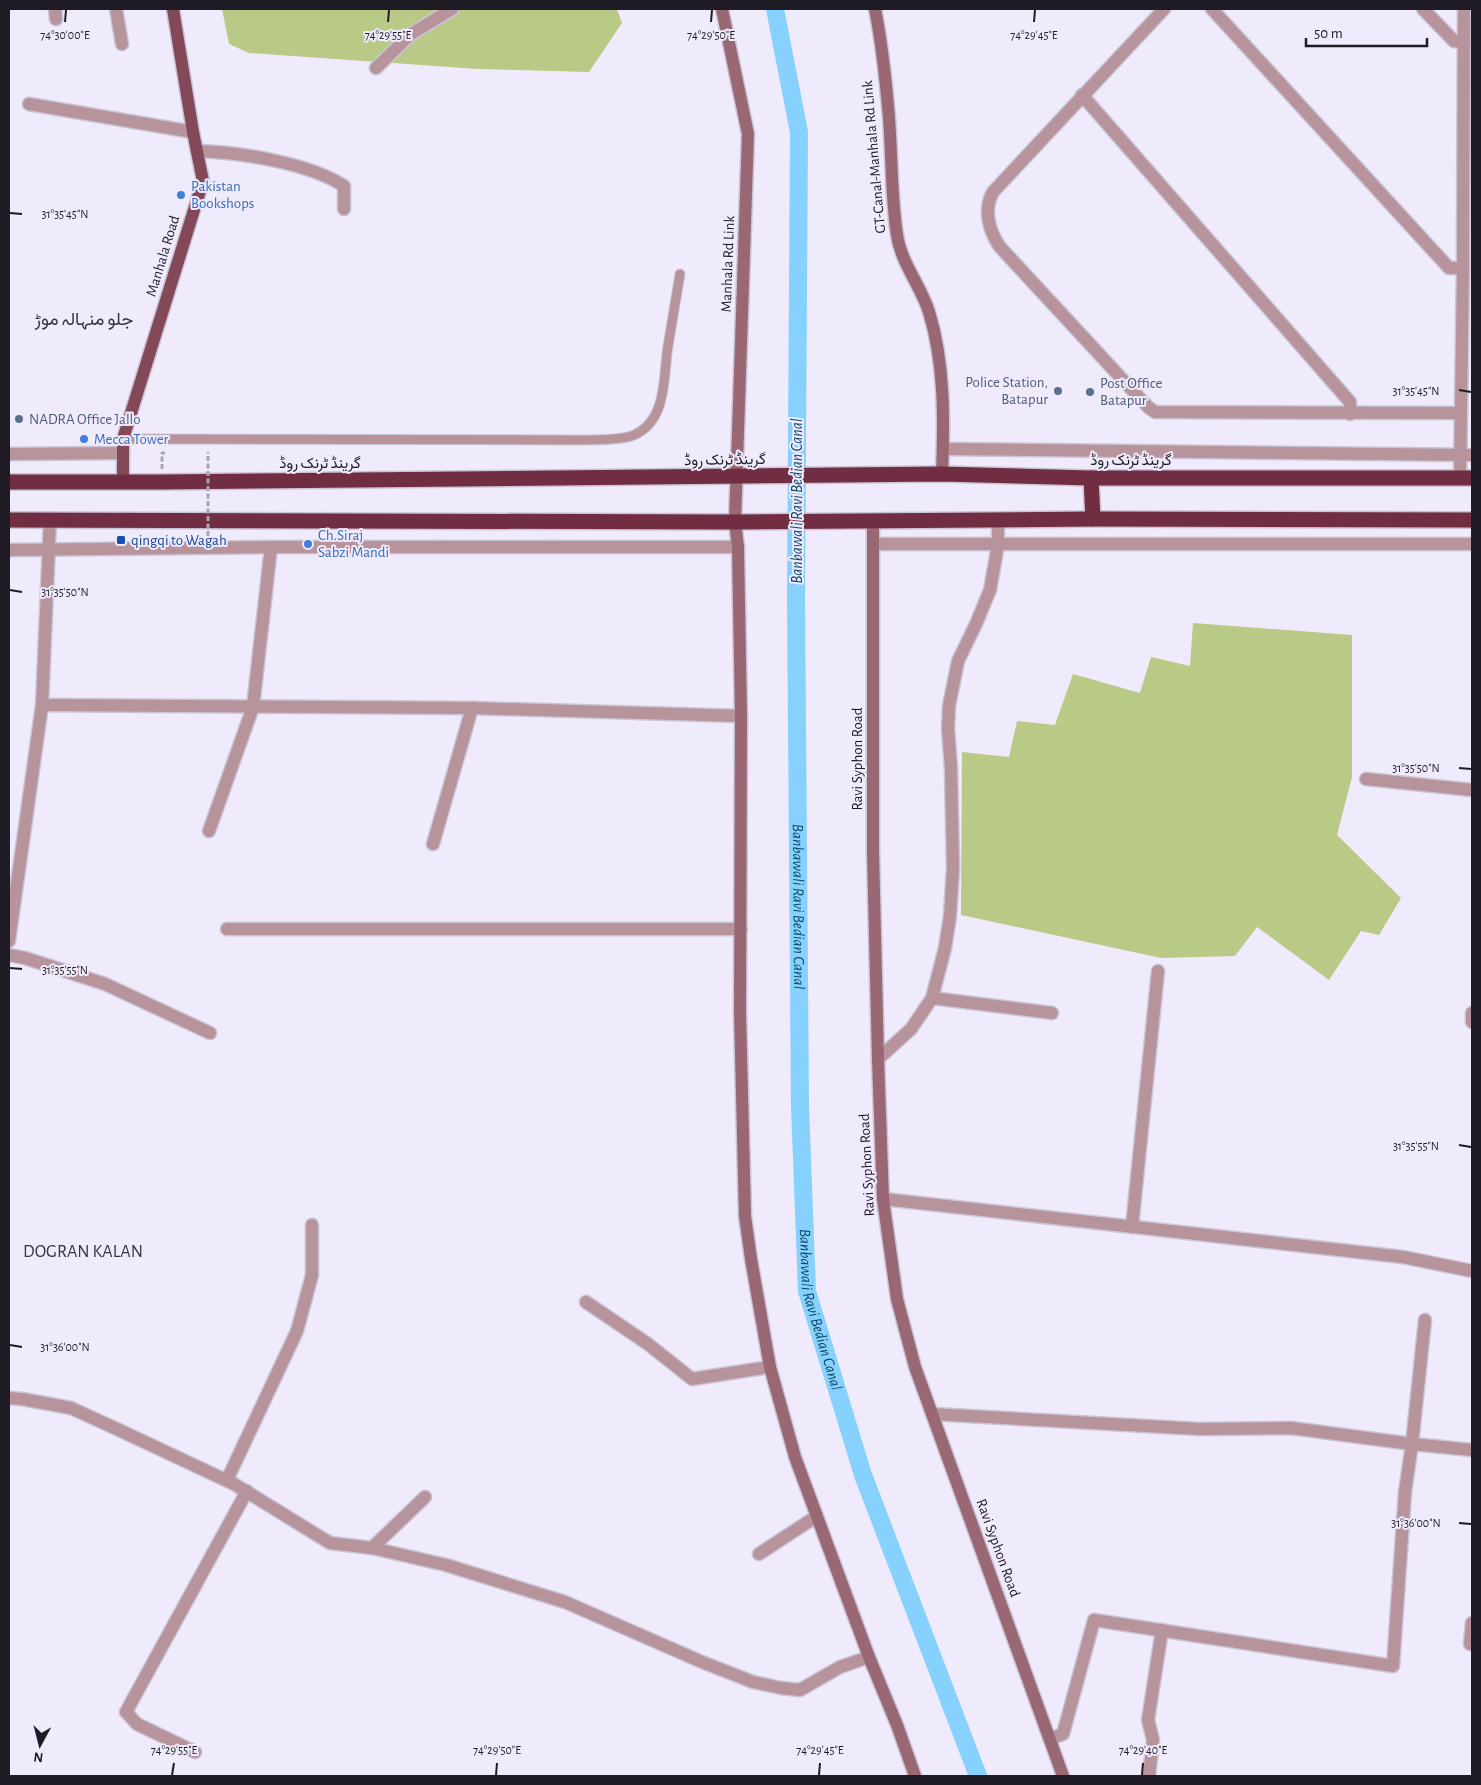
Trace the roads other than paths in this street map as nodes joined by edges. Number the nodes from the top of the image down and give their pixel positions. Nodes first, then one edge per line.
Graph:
1 (116, 9) edge
2 (173, 9) edge
3 (452, 9) edge
4 (722, 9) edge
5 (875, 9) edge
6 (1164, 9) edge
7 (1212, 9) edge
8 (1423, 9) edge
9 (1464, 9) edge
10 (1464, 42) junction
11 (122, 44) dead end
12 (376, 68) dead end
13 (1082, 96) junction
14 (29, 104) dead end
15 (193, 132) junction
16 (197, 151) junction
17 (344, 209) dead end
18 (1463, 268) junction
19 (680, 274) dead end
20 (1460, 413) junction
21 (1350, 414) junction
22 (123, 439) junction
23 (943, 449) junction
24 (123, 453) junction
25 (9, 454) edge
26 (1466, 455) edge
27 (942, 474) junction
28 (736, 476) junction
29 (1091, 478) junction
30 (1466, 478) edge
31 (9, 482) edge
32 (124, 482) junction
33 (1093, 519) junction
34 (9, 520) edge
35 (50, 520) junction
36 (998, 520) junction
37 (1472, 520) edge
38 (740, 522) junction
39 (868, 522) junction
40 (874, 544) junction
41 (1472, 544) edge
42 (998, 545) junction
43 (271, 546) junction
44 (738, 547) junction
45 (9, 550) edge
46 (49, 550) junction
47 (42, 705) junction
48 (253, 707) junction
49 (472, 708) junction
50 (741, 716) junction
51 (1366, 779) dead end
52 (1472, 790) edge
53 (210, 831) dead end
54 (433, 844) dead end
55 (227, 929) dead end
56 (741, 929) junction
57 (9, 941) edge
58 (9, 955) edge
59 (1158, 971) dead end
60 (932, 998) junction
61 (1052, 1013) dead end
62 (1472, 1013) edge
63 (1472, 1022) edge
64 (210, 1033) dead end
65 (878, 1060) junction
66 (883, 1199) junction
67 (312, 1225) dead end
68 (1132, 1226) junction
69 (1472, 1271) edge
70 (586, 1302) dead end
71 (1425, 1320) dead end
72 (770, 1367) junction
73 (9, 1398) edge
74 (932, 1414) junction
75 (1412, 1444) junction
76 (1472, 1450) edge
77 (227, 1480) junction
78 (247, 1491) junction
79 (425, 1497) dead end
80 (817, 1516) junction
81 (372, 1548) junction
82 (759, 1554) dead end
83 (1472, 1623) edge
84 (1162, 1630) junction
85 (1470, 1644) dead end
86 (869, 1657) junction
87 (1050, 1739) junction
88 (195, 1752) dead end
89 (915, 1776) edge
90 (1063, 1776) edge
91 (1150, 1776) edge

1 - 11 street
2 - 15 main road, Manhala Road
3 - 12 street
4 - 28 street, Manhala Rd Link
5 - 23 street, GT-Canal-Manhala Rd Link
6 - 13 street
7 - 18 street
8 - 10 street
9 - 10 street
10 - 18 street
13 - 21 street
13 - 21 street
14 - 15 street
15 - 16 main road, Manhala Road
16 - 17 street
16 - 22 main road, Manhala Road
18 - 20 street
19 - 22 lane
20 - 21 street
20 - 26 street
22 - 24 main road, Manhala Road
23 - 26 street
23 - 27 street, GT-Canal-Manhala Rd Link
24 - 25 street
24 - 32 main road, Manhala Road
26 - 30 street
27 - 28 highway, گرینڈ ٹرنک روڈ
27 - 29 highway, گرینڈ ٹرنک روڈ
28 - 32 highway, گرینڈ ٹرنک روڈ
28 - 38 street, Manhala Rd Link
29 - 30 highway, گرینڈ ٹرنک روڈ
29 - 33 highway
31 - 32 highway, گرینڈ ٹرنک روڈ
33 - 36 highway
33 - 37 highway
34 - 35 highway
35 - 38 highway
35 - 46 street
36 - 39 highway
36 - 42 street
38 - 39 highway
38 - 44 street, Manhala Rd Link
39 - 40 street, Ravi Syphon Road
40 - 42 street
40 - 65 street, Ravi Syphon Road
41 - 42 street
42 - 60 street
43 - 44 street
43 - 46 street
43 - 48 street
44 - 50 street, Manhala Rd Link
45 - 46 street
46 - 47 street
47 - 48 street
47 - 57 street
48 - 49 street
48 - 53 street
49 - 50 street
49 - 54 street
50 - 56 street, Manhala Rd Link
51 - 52 street
55 - 56 street
56 - 72 street, Manhala Rd Link
58 - 64 street
59 - 68 street
60 - 61 street
60 - 65 street
62 - 63 street
65 - 66 street, Ravi Syphon Road
66 - 68 street
66 - 74 street, Ravi Syphon Road
67 - 77 street
68 - 69 street
70 - 72 street
71 - 75 street
72 - 80 street, Manhala Rd Link
73 - 77 street
74 - 75 street
74 - 87 street, Ravi Syphon Road
75 - 76 street
75 - 84 street
77 - 78 street
78 - 81 street
78 - 88 street
79 - 81 street
80 - 82 street
80 - 86 street, Manhala Rd Link
81 - 86 street
83 - 85 street
84 - 87 street
84 - 91 street
86 - 89 street, Manhala Rd Link
87 - 90 street, Ravi Syphon Road

